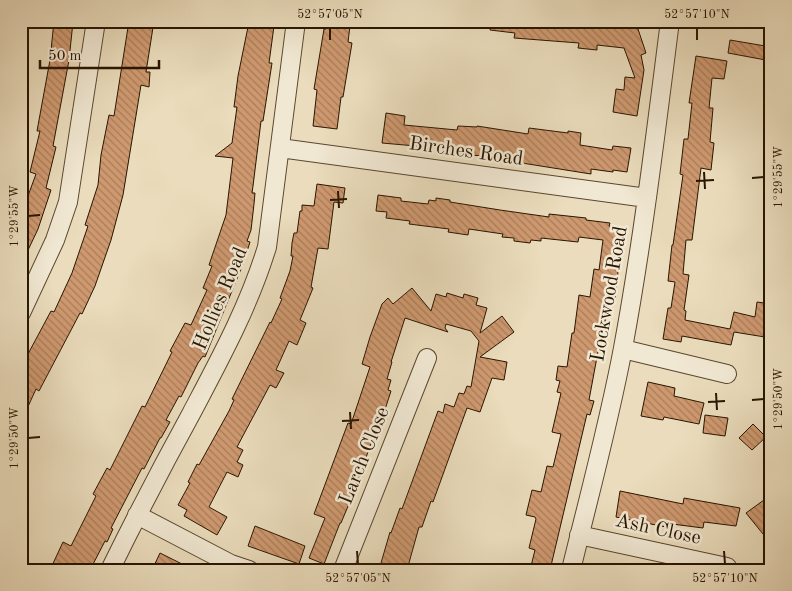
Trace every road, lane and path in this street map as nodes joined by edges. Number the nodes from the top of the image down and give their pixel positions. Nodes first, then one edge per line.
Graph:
1 (96, 21) edge
2 (296, 21) edge
3 (670, 21) edge
4 (280, 148) junction
5 (647, 198) junction
6 (21, 313) edge
7 (623, 349) junction
8 (427, 358) dead end
9 (728, 374) dead end
10 (137, 515) junction
11 (579, 536) junction
12 (727, 567) dead end
13 (110, 570) edge
14 (249, 570) edge
15 (343, 570) edge
16 (571, 570) edge

1 - 6 street
2 - 4 street, Hollies Road
3 - 5 street, Lockwood Road
4 - 5 street, Birches Road
4 - 10 street, Hollies Road
5 - 7 street, Lockwood Road
7 - 9 street
7 - 11 street, Lockwood Road
8 - 15 street, Larch Close
10 - 13 street, Hollies Road
10 - 14 street
11 - 12 street, Ash Close
11 - 16 street, Lockwood Road

